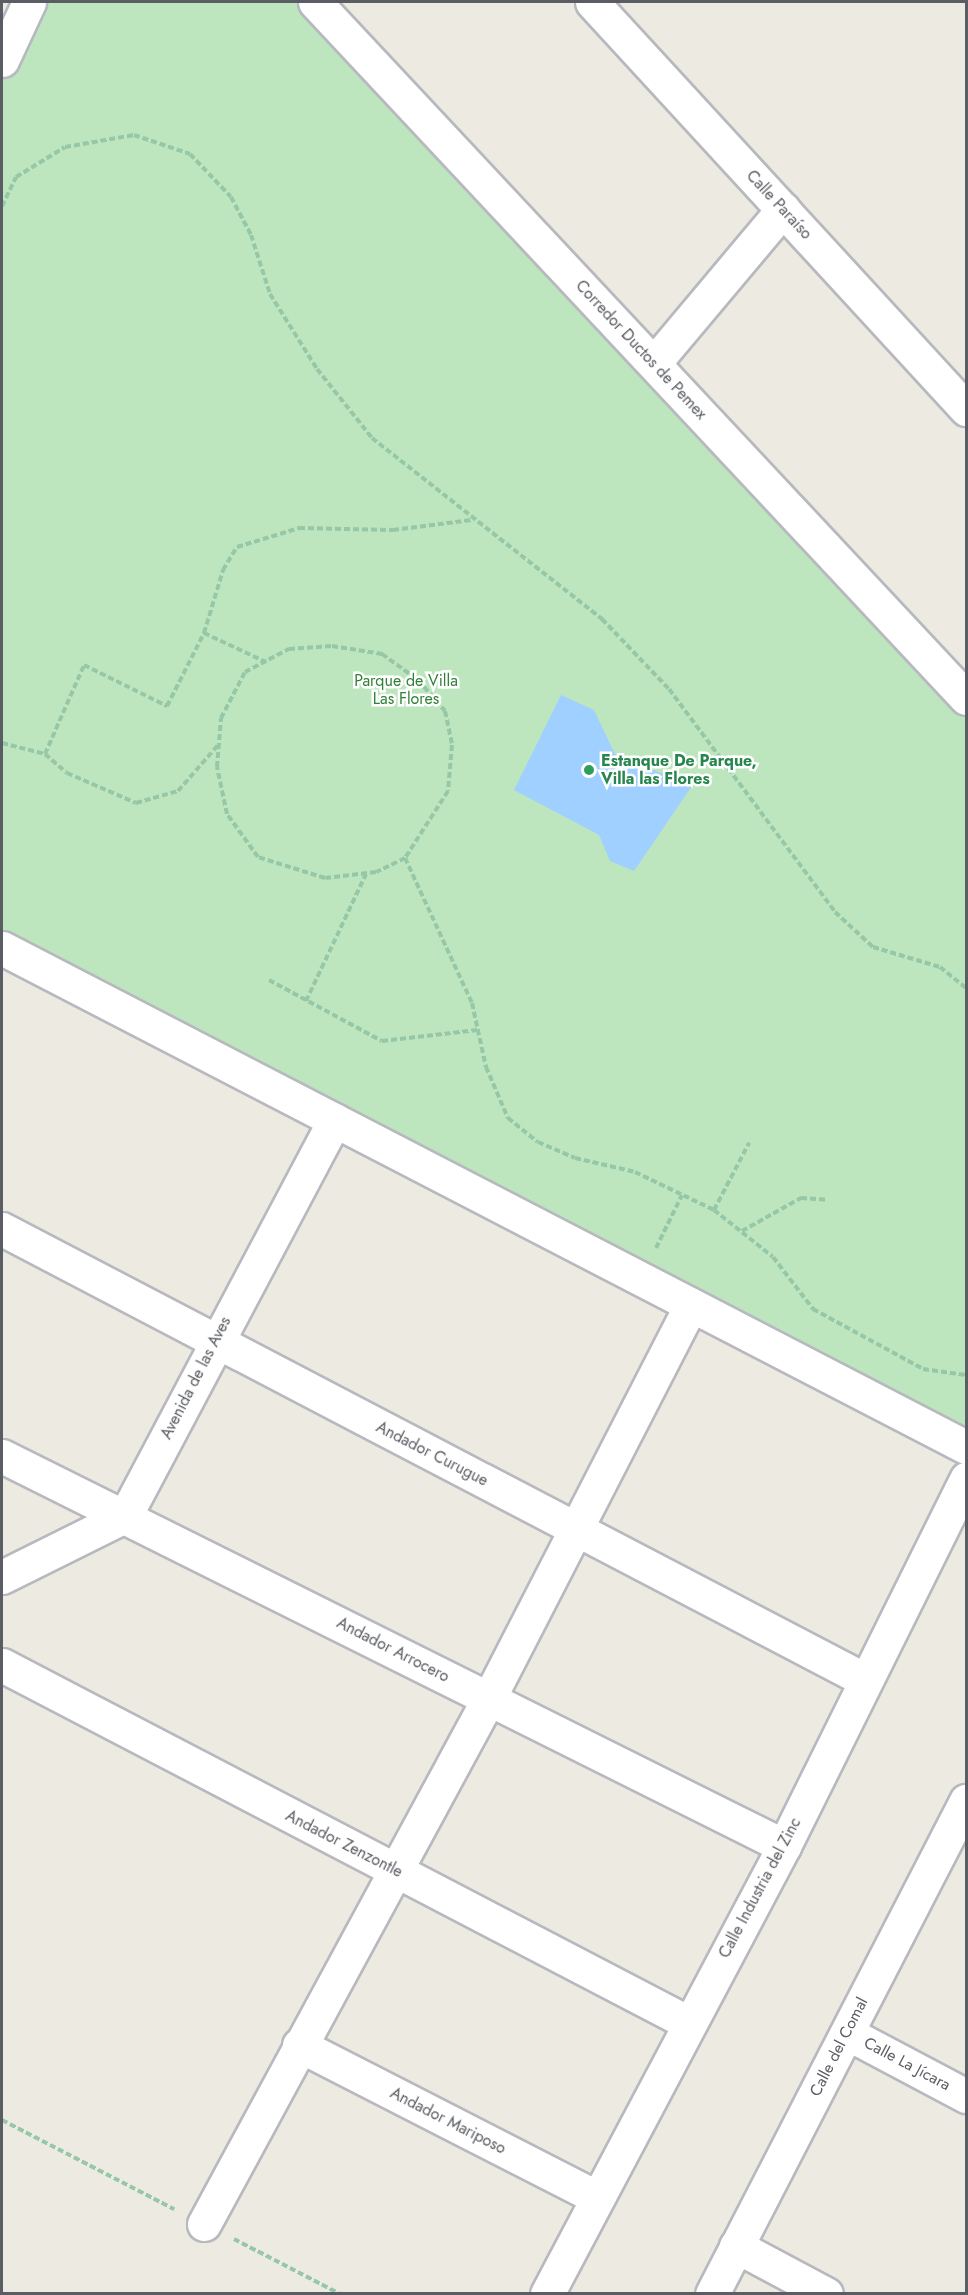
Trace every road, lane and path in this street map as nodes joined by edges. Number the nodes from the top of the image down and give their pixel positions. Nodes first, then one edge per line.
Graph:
1 (29, 2) edge
2 (315, 2) edge
3 (592, 2) edge
4 (2, 60) edge
5 (2, 207) edge
6 (783, 209) junction
7 (654, 363) junction
8 (966, 409) edge
9 (472, 519) junction
10 (204, 633) junction
11 (266, 662) junction
12 (966, 698) edge
13 (2, 743) edge
14 (219, 744) junction
15 (45, 754) junction
16 (405, 858) junction
17 (367, 873) junction
18 (2, 948) edge
19 (269, 980) dead end
20 (966, 988) edge
21 (306, 1001) junction
22 (477, 1030) junction
23 (335, 1120) junction
24 (748, 1143) dead end
25 (682, 1195) junction
26 (827, 1200) dead end
27 (714, 1210) junction
28 (2, 1229) edge
29 (742, 1231) junction
30 (640, 1279) junction
31 (691, 1305) junction
32 (214, 1341) junction
33 (966, 1375) edge
34 (966, 1447) edge
35 (2, 1456) edge
36 (966, 1479) edge
37 (125, 1516) junction
38 (576, 1529) junction
39 (2, 1577) edge
40 (2, 1665) edge
41 (863, 1679) junction
42 (489, 1698) junction
43 (966, 1801) edge
44 (957, 1841) edge
45 (784, 1846) junction
46 (393, 1869) junction
47 (687, 2022) junction
48 (847, 2033) junction
49 (299, 2045) junction
50 (966, 2096) edge
51 (596, 2197) junction
52 (204, 2224) dead end
53 (736, 2246) junction
54 (546, 2294) edge
55 (712, 2294) edge
56 (826, 2294) edge

1 - 4 street
2 - 7 street, Corredor Ductos de Pemex
3 - 6 street, Calle Paraíso
5 - 9 path
6 - 7 street
6 - 8 street, Calle Paraíso
7 - 12 street, Corredor Ductos de Pemex
9 - 10 path
9 - 20 path
10 - 11 path
10 - 15 path
11 - 14 path
11 - 16 path
13 - 15 path
14 - 15 path
14 - 17 path
16 - 17 path
16 - 22 path
17 - 21 path
18 - 23 street
19 - 21 path
21 - 22 path
22 - 25 path
23 - 30 street
23 - 32 street, Avenida de las Aves
24 - 27 path
25 - 27 path
25 - 30 path
26 - 29 path
27 - 29 path
28 - 32 street, Andador Curugue
29 - 33 path
30 - 31 street
31 - 34 street
31 - 38 street
32 - 37 street, Avenida de las Aves
32 - 38 street, Andador Curugue
35 - 37 street, Andador Arrocero
36 - 41 street, Calle Industria del Zinc
37 - 39 street
37 - 42 street, Andador Arrocero
38 - 41 street, Andador Curugue
38 - 42 street
40 - 46 street, Andador Zenzontle
41 - 45 street, Calle Industria del Zinc
42 - 45 street, Andador Arrocero
42 - 46 street
43 - 44 street, Calle del Comal
44 - 48 street, Calle del Comal
45 - 47 street, Calle Industria del Zinc
46 - 47 street, Andador Zenzontle
46 - 49 street
47 - 51 street, Calle Industria del Zinc
48 - 50 street, Calle La Jícara
48 - 53 street, Calle del Comal
49 - 51 street, Andador Mariposo
49 - 52 street
51 - 54 street, Calle Industria del Zinc
53 - 55 street, Calle del Comal
53 - 56 street

